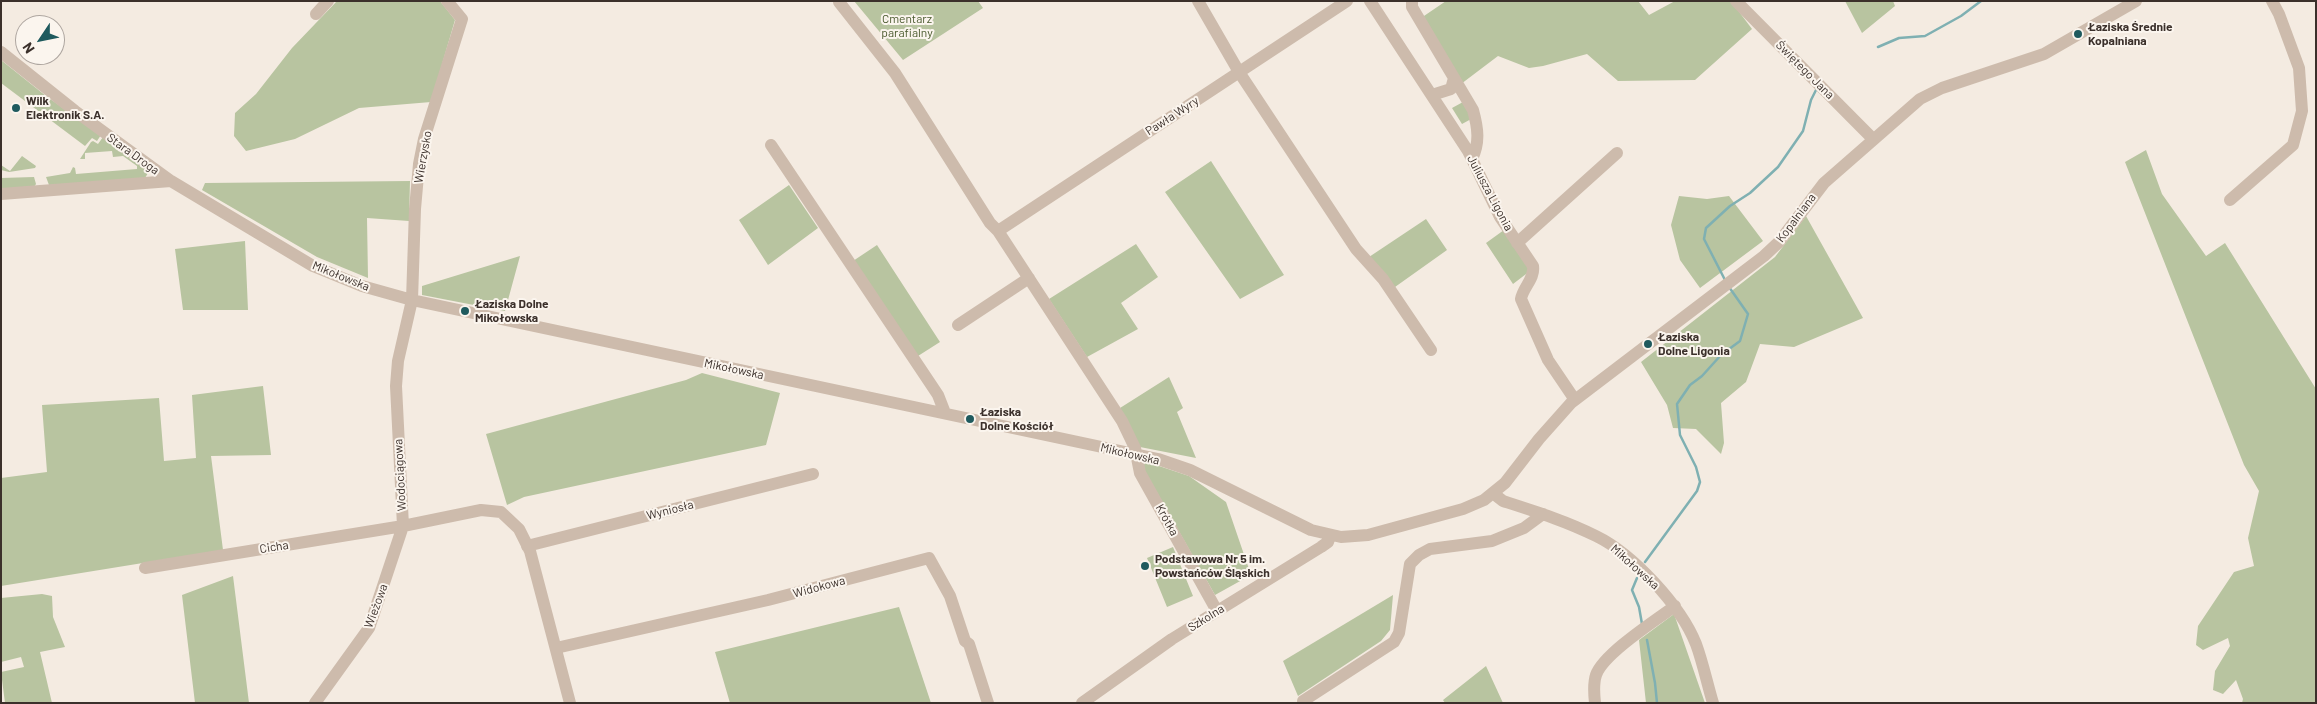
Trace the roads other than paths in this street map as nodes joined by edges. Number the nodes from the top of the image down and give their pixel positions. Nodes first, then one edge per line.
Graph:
1 (328, 1) edge
2 (447, 1) edge
3 (1198, 1) edge
4 (1370, 1) edge
5 (1412, 1) edge
6 (1736, 1) edge
7 (2136, 1) edge
8 (2272, 1) edge
9 (838, 2) edge
10 (1345, 2) edge
11 (316, 14) dead end
12 (1, 52) edge
13 (1239, 72) junction
14 (1454, 78) junction
15 (1432, 95) junction
16 (1873, 139) junction
17 (771, 145) dead end
18 (1617, 153) dead end
19 (1474, 154) junction
20 (170, 181) junction
21 (1, 194) edge
22 (2230, 200) dead end
23 (998, 231) junction
24 (1517, 243) junction
25 (1029, 278) junction
26 (412, 300) junction
27 (958, 326) dead end
28 (1431, 350) dead end
29 (1575, 400) junction
30 (945, 414) junction
31 (1135, 454) junction
32 (813, 474) dead end
33 (1494, 494) junction
34 (1474, 505) joint
35 (1542, 514) junction
36 (403, 526) junction
37 (1330, 536) junction
38 (527, 546) junction
39 (145, 568) dead end
40 (1675, 606) junction
41 (1217, 611) junction
42 (556, 648) junction
43 (315, 703) edge
44 (570, 703) edge
45 (988, 703) edge
46 (1082, 703) edge
47 (1304, 703) edge
48 (1595, 703) edge
49 (1713, 703) edge

1 - 11 street
2 - 26 street, Wierzysko
3 - 13 street
4 - 15 street, Juliusza Ligonia
5 - 14 street
6 - 16 street, Świętego Jana
7 - 16 street, Kopalniana
8 - 22 street
9 - 23 street, Krótka
10 - 13 street, Pawła Wyry
12 - 20 street, Stara Droga
13 - 23 street, Pawła Wyry
13 - 28 street
14 - 15 street
14 - 19 street
15 - 19 street, Juliusza Ligonia
16 - 29 street, Kopalniana
17 - 30 street
18 - 24 street
19 - 24 street, Juliusza Ligonia
20 - 21 street
20 - 26 street, Mikołowska
23 - 25 street, Krótka
24 - 29 street, Juliusza Ligonia
25 - 27 street
25 - 31 street, Krótka
26 - 30 street, Mikołowska
26 - 36 street, Wodociągowa
29 - 33 street, Kopalniana
30 - 31 street, Mikołowska
31 - 37 street, Mikołowska
31 - 41 street, Krótka
32 - 38 street, Wyniosła
33 - 34 street, Kopalniana
33 - 35 street, Mikołowska
34 - 37 street, Mikołowska
35 - 40 street, Mikołowska
35 - 47 street
36 - 38 street, Wodociągowa
36 - 39 street, Cicha
36 - 43 street, Wieżowa
37 - 41 street, Szkolna
38 - 42 street, Wodociągowa
40 - 48 street
40 - 49 street, Mikołowska
41 - 46 street, Szkolna
42 - 44 street, Wodociągowa
42 - 45 street, Widokowa

